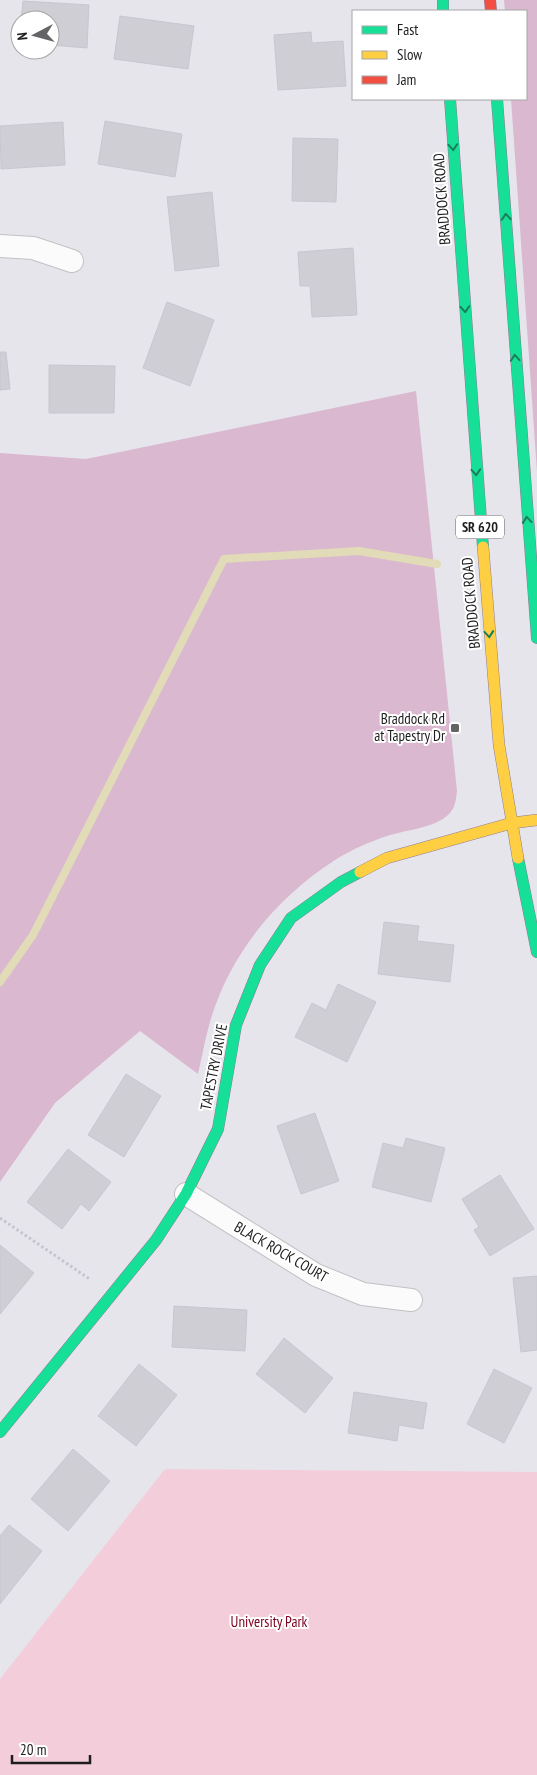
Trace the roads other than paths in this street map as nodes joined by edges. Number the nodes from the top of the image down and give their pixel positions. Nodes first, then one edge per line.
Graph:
1 (450, 100) edge
2 (497, 100) edge
3 (0, 246) edge
4 (72, 261) dead end
5 (537, 638) edge
6 (537, 820) edge
7 (512, 823) junction
8 (537, 952) edge
9 (186, 1194) junction
10 (411, 1300) dead end
11 (0, 1432) edge

1 -> 7 main road, BRADDOCK ROAD / SR 620
5 -> 2 main road
3 - 4 street
6 - 7 main road, TAPESTRY DRIVE
7 - 8 main road, BRADDOCK ROAD / SR 620
7 - 9 main road, TAPESTRY DRIVE
9 - 10 street, BLACK ROCK COURT
9 - 11 main road, TAPESTRY DRIVE

